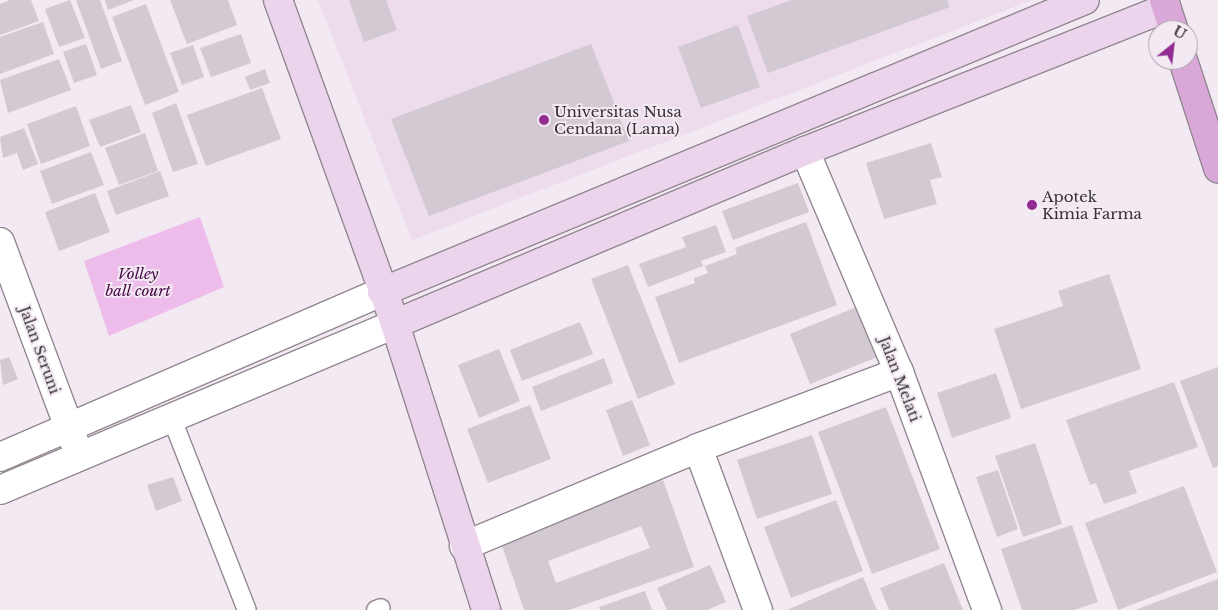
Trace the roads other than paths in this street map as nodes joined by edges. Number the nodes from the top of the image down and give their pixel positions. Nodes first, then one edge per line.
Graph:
1 (278, 0) edge
2 (1085, 0) edge
3 (1170, 10) edge
4 (1186, 70) edge
5 (805, 151) junction
6 (1218, 168) edge
7 (0, 242) edge
8 (382, 292) junction
9 (395, 324) junction
10 (899, 372) junction
11 (172, 419) junction
12 (69, 429) junction
13 (698, 448) junction
14 (0, 457) edge
15 (81, 458) junction
16 (0, 490) edge
17 (464, 546) junction
18 (247, 610) edge
19 (486, 610) edge
20 (758, 610) edge
21 (986, 610) edge

1 - 8 street
2 - 8 street
3 - 5 street
4 - 6 main road
5 - 9 street
5 - 10 street, Jalan Melati
7 - 12 street, Jalan Seruni
8 - 9 street
8 - 12 street
9 - 11 street
9 - 17 street
10 - 13 street
10 - 21 street, Jalan Melati
11 - 15 street
11 - 18 lane
12 - 14 street
12 - 15 street, Jalan Seruni
13 - 17 street
13 - 20 street
15 - 16 street
17 - 19 street

